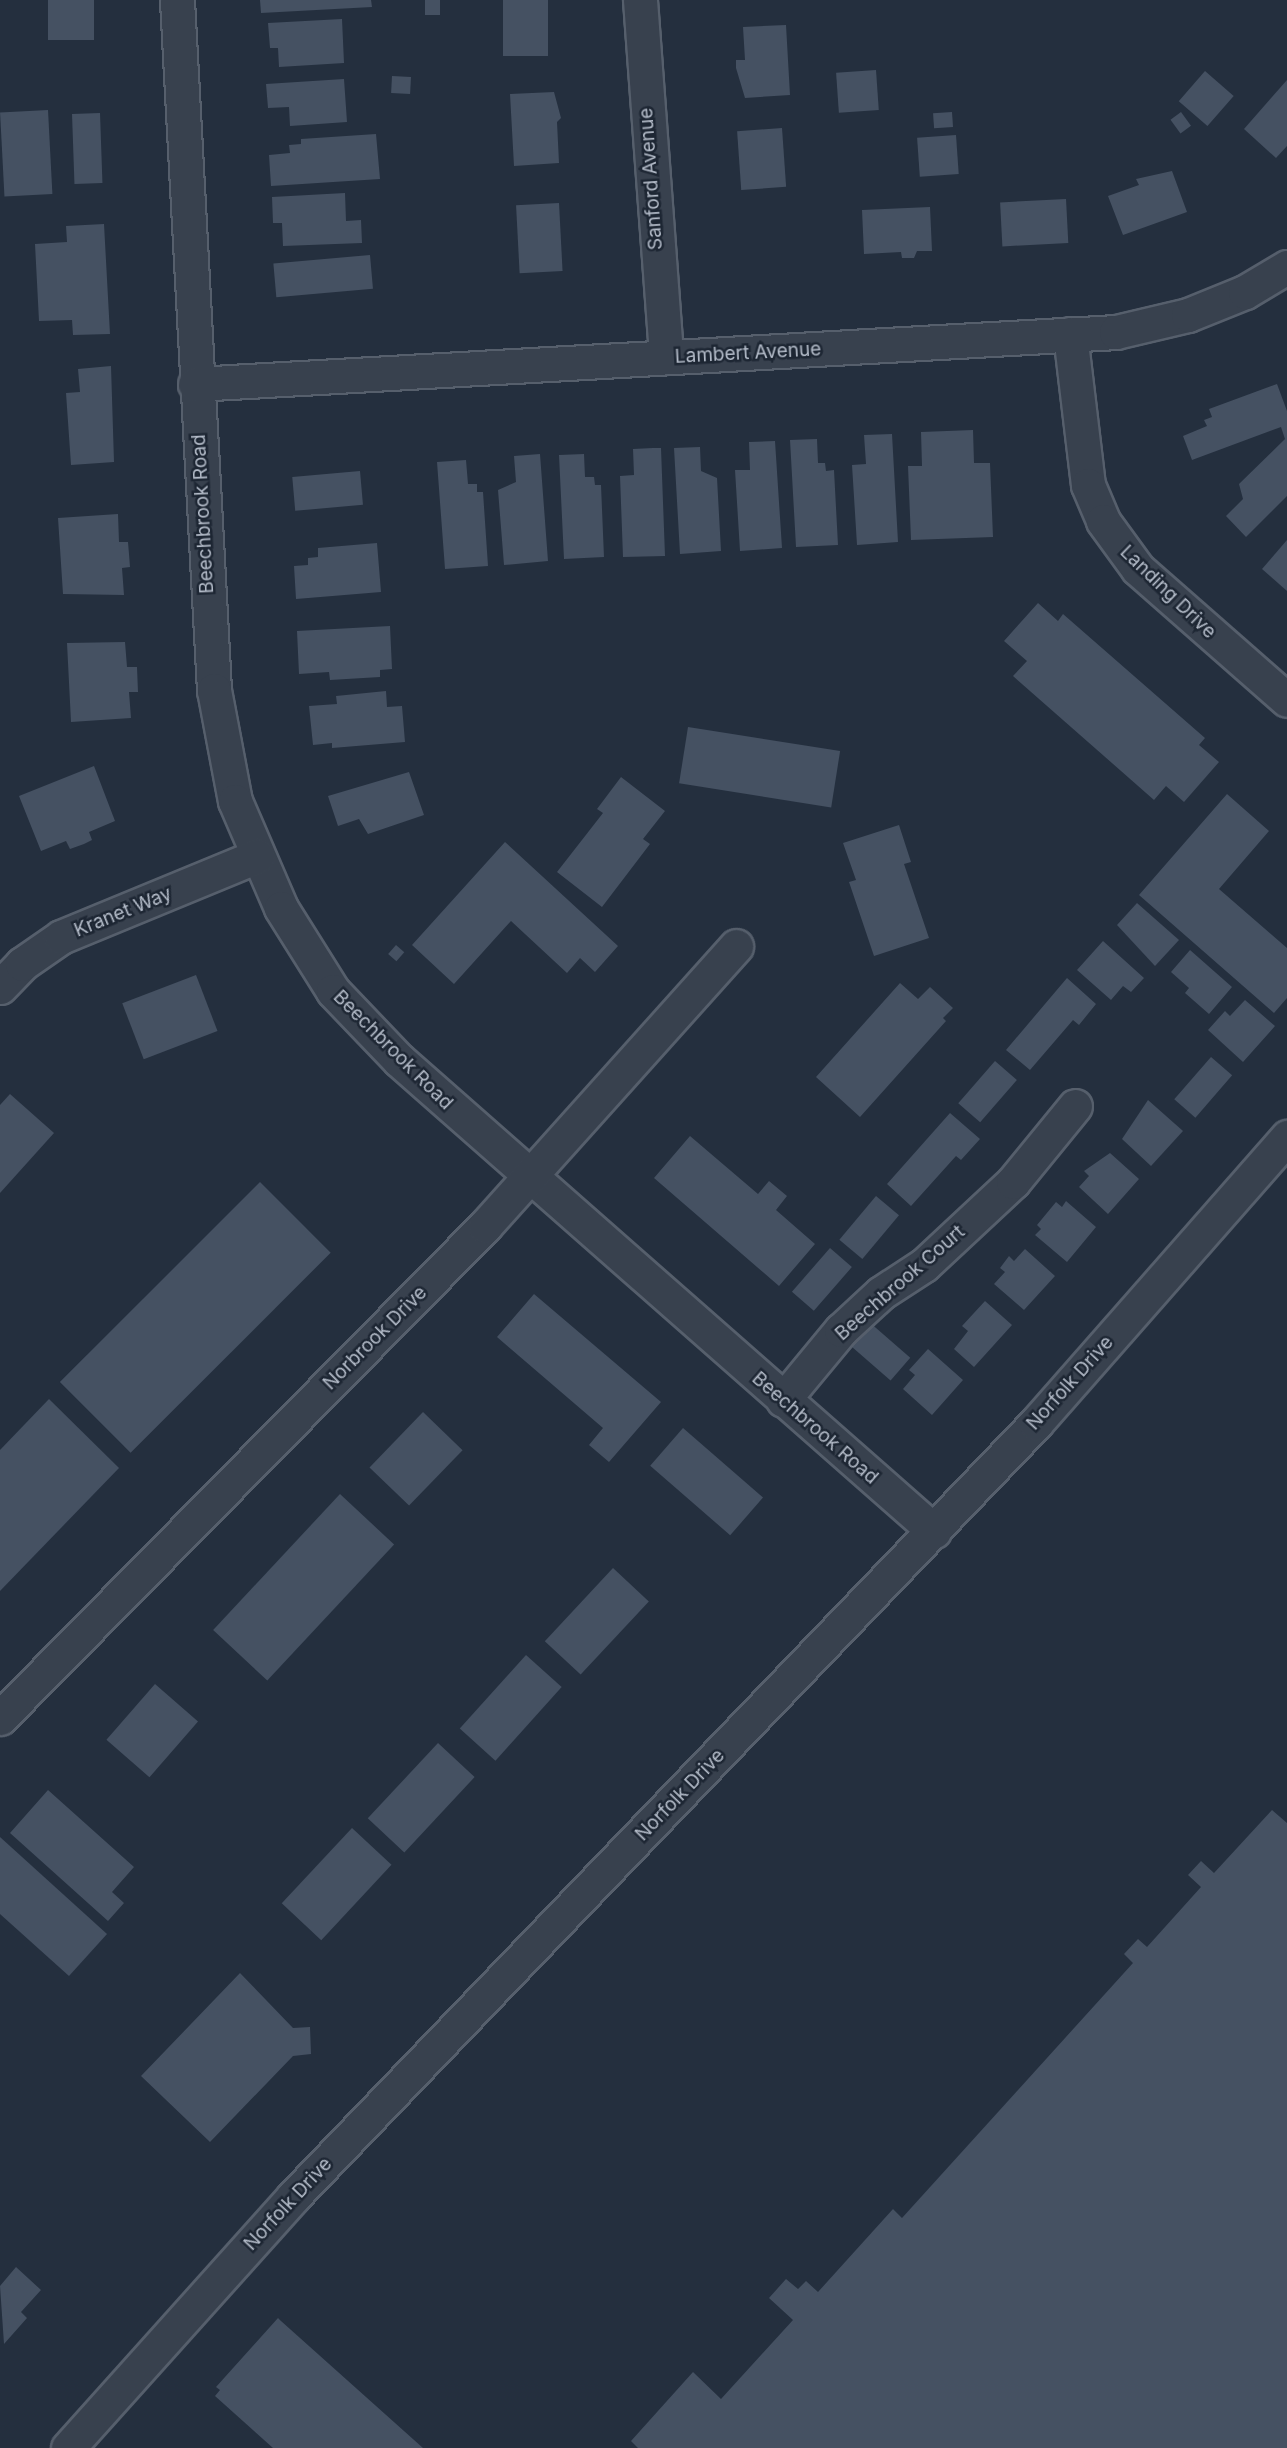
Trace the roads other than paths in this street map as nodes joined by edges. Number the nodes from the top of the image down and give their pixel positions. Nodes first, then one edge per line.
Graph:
1 (177, 0) edge
2 (640, 0) edge
3 (1287, 267) edge
4 (1070, 334) junction
5 (666, 357) junction
6 (195, 384) junction
7 (1287, 700) edge
8 (258, 856) junction
9 (736, 946) dead end
10 (0, 987) edge
11 (1075, 1106) dead end
12 (1287, 1137) edge
13 (529, 1179) junction
14 (783, 1400) junction
15 (934, 1531) junction
16 (0, 1718) edge
17 (68, 2448) edge

1 - 6 street, Beechbrook Road
2 - 5 street, Sanford Avenue
3 - 4 street, Lambert Avenue
4 - 5 street, Lambert Avenue
4 - 7 street, Landing Drive
5 - 6 street, Lambert Avenue
6 - 8 street, Beechbrook Road
8 - 10 street, Kranet Way
8 - 13 street, Beechbrook Road
9 - 13 street, Norbrook Drive
11 - 14 street, Beechbrook Court
12 - 15 street, Norfolk Drive
13 - 14 street, Beechbrook Road
13 - 16 street, Norbrook Drive
14 - 15 street, Beechbrook Road
15 - 17 street, Norfolk Drive

